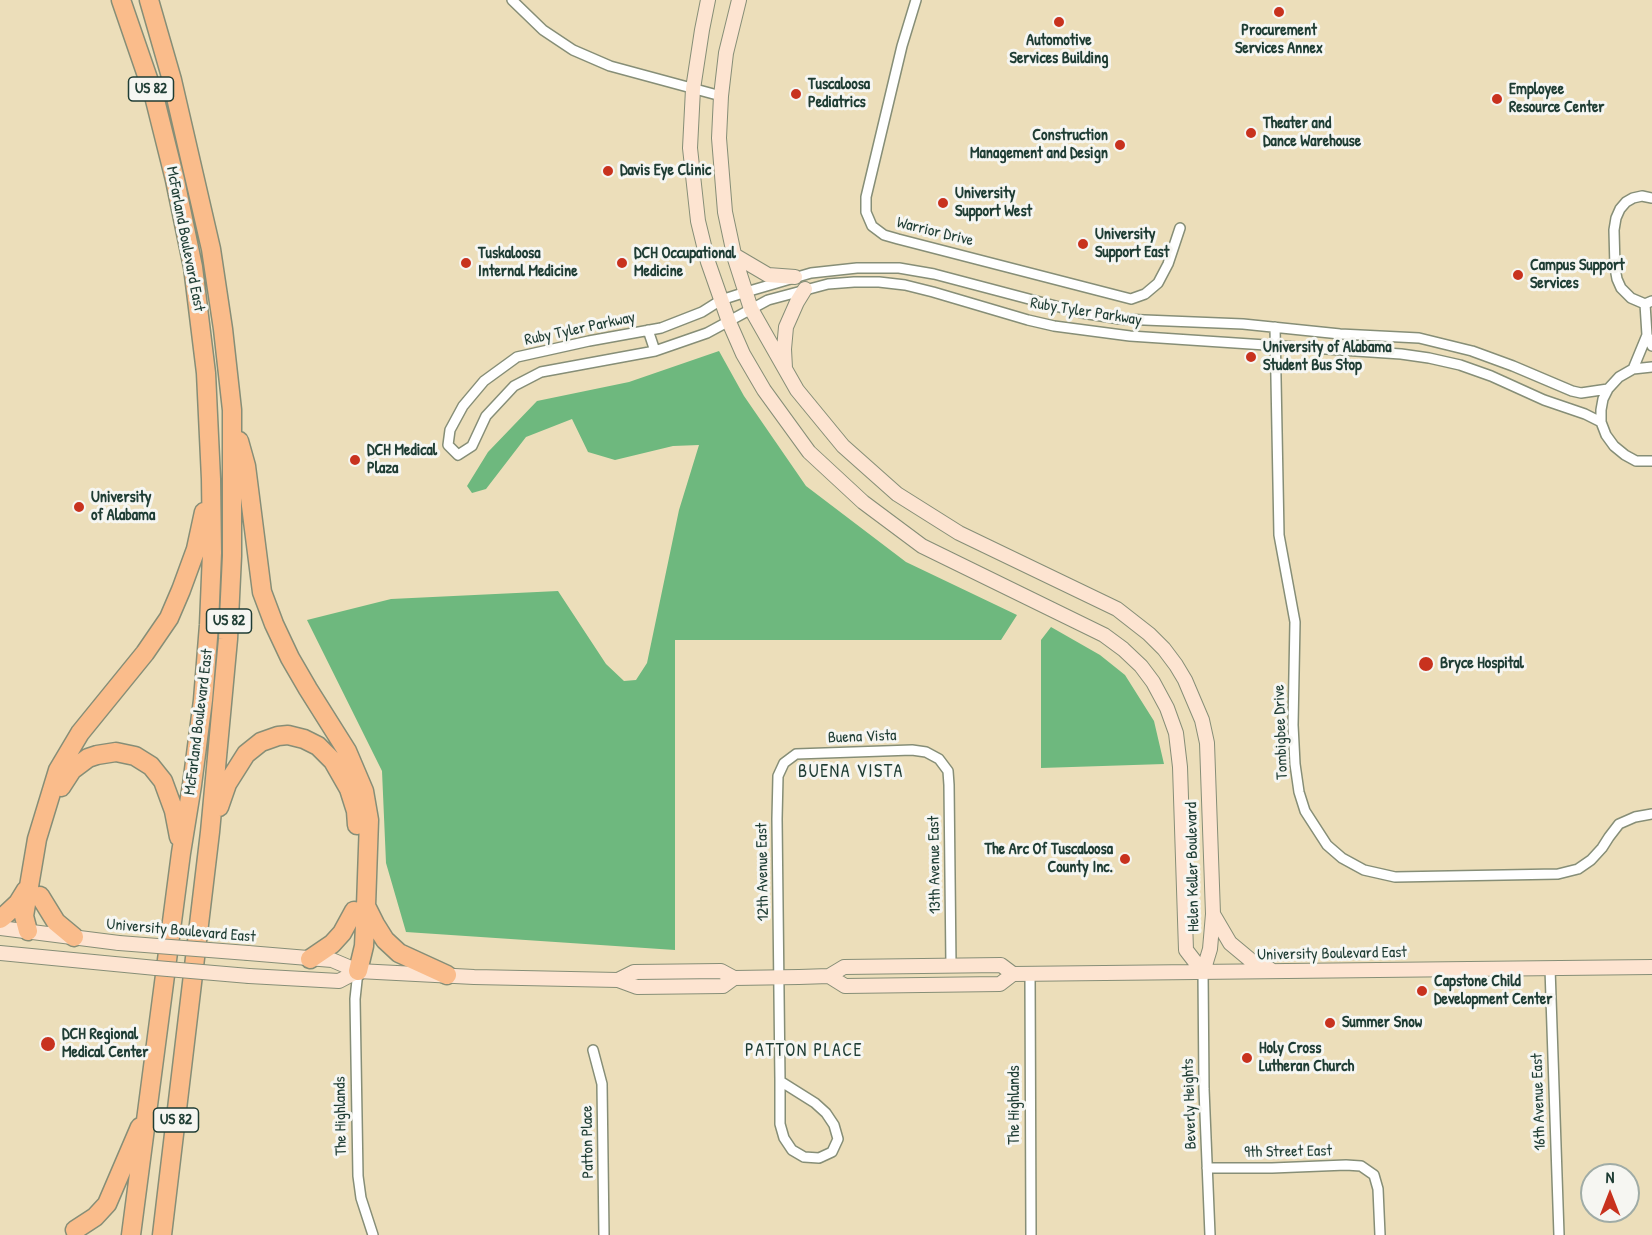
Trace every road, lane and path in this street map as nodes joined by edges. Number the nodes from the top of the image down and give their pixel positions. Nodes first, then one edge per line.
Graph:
1 (121, 0) edge
2 (149, 0) edge
3 (512, 0) edge
4 (708, 0) edge
5 (739, 0) edge
6 (916, 0) edge
7 (693, 88) junction
8 (721, 96) junction
9 (1652, 198) edge
10 (1180, 228) dead end
11 (734, 255) junction
12 (795, 277) junction
13 (805, 289) junction
14 (746, 292) junction
15 (721, 300) junction
16 (1649, 303) edge
17 (751, 309) junction
18 (729, 322) junction
19 (1275, 327) junction
20 (648, 330) junction
21 (1647, 334) junction
22 (1276, 345) junction
23 (1652, 346) edge
24 (546, 350) junction
25 (655, 351) junction
26 (1652, 367) edge
27 (1633, 369) junction
28 (550, 370) junction
29 (785, 370) junction
30 (1608, 389) junction
31 (232, 410) junction
32 (1601, 422) junction
33 (1652, 461) edge
34 (211, 479) junction
35 (944, 765) joint
36 (782, 767) joint
37 (1652, 814) edge
38 (210, 832) junction
39 (181, 853) junction
40 (35, 890) junction
41 (360, 909) junction
42 (1213, 914) junction
43 (0, 919) edge
44 (0, 928) edge
45 (28, 931) junction
46 (74, 937) junction
47 (0, 953) edge
48 (310, 959) junction
49 (951, 966) junction
50 (1652, 967) edge
51 (1550, 968) junction
52 (358, 971) junction
53 (1275, 971) junction
54 (1203, 972) junction
55 (1013, 974) junction
56 (1030, 974) junction
57 (447, 975) junction
58 (829, 976) junction
59 (779, 978) junction
60 (592, 1050) dead end
61 (780, 1081) junction
62 (148, 1109) junction
63 (1207, 1168) junction
64 (75, 1230) dead end
65 (131, 1235) edge
66 (162, 1235) edge
67 (373, 1235) edge
68 (604, 1235) edge
69 (1031, 1235) edge
70 (1210, 1235) edge
71 (1380, 1235) edge
72 (1559, 1235) edge

1 - 34 highway, McFarland Boulevard East / US 82
2 - 31 highway, McFarland Boulevard East / US 82
3 - 7 street
4 - 7 street, Helen Keller Boulevard
5 - 8 street, Helen Keller Boulevard
6 - 10 street, Warrior Drive
7 - 8 street
7 - 15 street, Helen Keller Boulevard
8 - 11 street, Helen Keller Boulevard
9 - 16 street
11 - 12 street
11 - 14 street, Helen Keller Boulevard
12 - 14 street, Ruby Tyler Parkway
12 - 19 street, Ruby Tyler Parkway
13 - 17 street, Ruby Tyler Parkway
13 - 22 street, Ruby Tyler Parkway
13 - 29 street
14 - 15 street, Ruby Tyler Parkway
14 - 17 street, Helen Keller Boulevard
15 - 18 street, Helen Keller Boulevard
15 - 20 street, Ruby Tyler Parkway
16 - 21 street
17 - 18 street, Ruby Tyler Parkway
17 - 29 street, Helen Keller Boulevard
18 - 25 street, Ruby Tyler Parkway
18 - 54 street, Helen Keller Boulevard
19 - 22 street, Tombigbee Drive
19 - 30 street, Ruby Tyler Parkway
20 - 24 street, Ruby Tyler Parkway
20 - 25 street
21 - 23 street
21 - 27 street
22 - 32 street, Ruby Tyler Parkway
22 - 37 street, Tombigbee Drive
24 - 28 street
24 - 28 street, Ruby Tyler Parkway
25 - 28 street, Ruby Tyler Parkway
26 - 27 street
27 - 30 street
29 - 42 street, Helen Keller Boulevard
30 - 32 street
31 - 38 highway, McFarland Boulevard East / US 82
31 - 41 highway
32 - 33 street
34 - 39 highway, McFarland Boulevard East / US 82
34 - 40 highway
35 - 36 street, Buena Vista
35 - 49 street, 13th Avenue East
36 - 59 street, 12th Avenue East
38 - 41 highway
38 - 66 highway, McFarland Boulevard East / US 82
39 - 40 highway
39 - 62 highway, McFarland Boulevard East / US 82
40 - 43 highway
40 - 45 highway
40 - 46 highway
41 - 48 highway
41 - 52 highway
41 - 57 highway
42 - 53 street
42 - 54 street, Helen Keller Boulevard
44 - 45 street, University Boulevard East
45 - 46 street, University Boulevard East
46 - 48 street, University Boulevard East, bridge
47 - 52 street, University Boulevard East, bridge
48 - 52 street, University Boulevard East
49 - 55 street, University Boulevard East
49 - 58 street, University Boulevard East
50 - 51 street, University Boulevard East
51 - 53 street, University Boulevard East
51 - 72 street, 16th Avenue East
52 - 57 street, University Boulevard East
52 - 67 street, The Highlands
53 - 54 street, University Boulevard East
54 - 56 street, University Boulevard East
54 - 63 street, Beverly Heights
55 - 56 street, University Boulevard East
55 - 58 street, University Boulevard East
56 - 69 street, The Highlands
57 - 59 street, University Boulevard East
58 - 59 street, University Boulevard East
59 - 61 street, 12th Avenue East
60 - 68 street, Patton Place
61 - 61 street, 12th Avenue East
62 - 64 highway
62 - 65 highway, McFarland Boulevard East / US 82
63 - 70 street, Beverly Heights
63 - 71 street, 9th Street East

